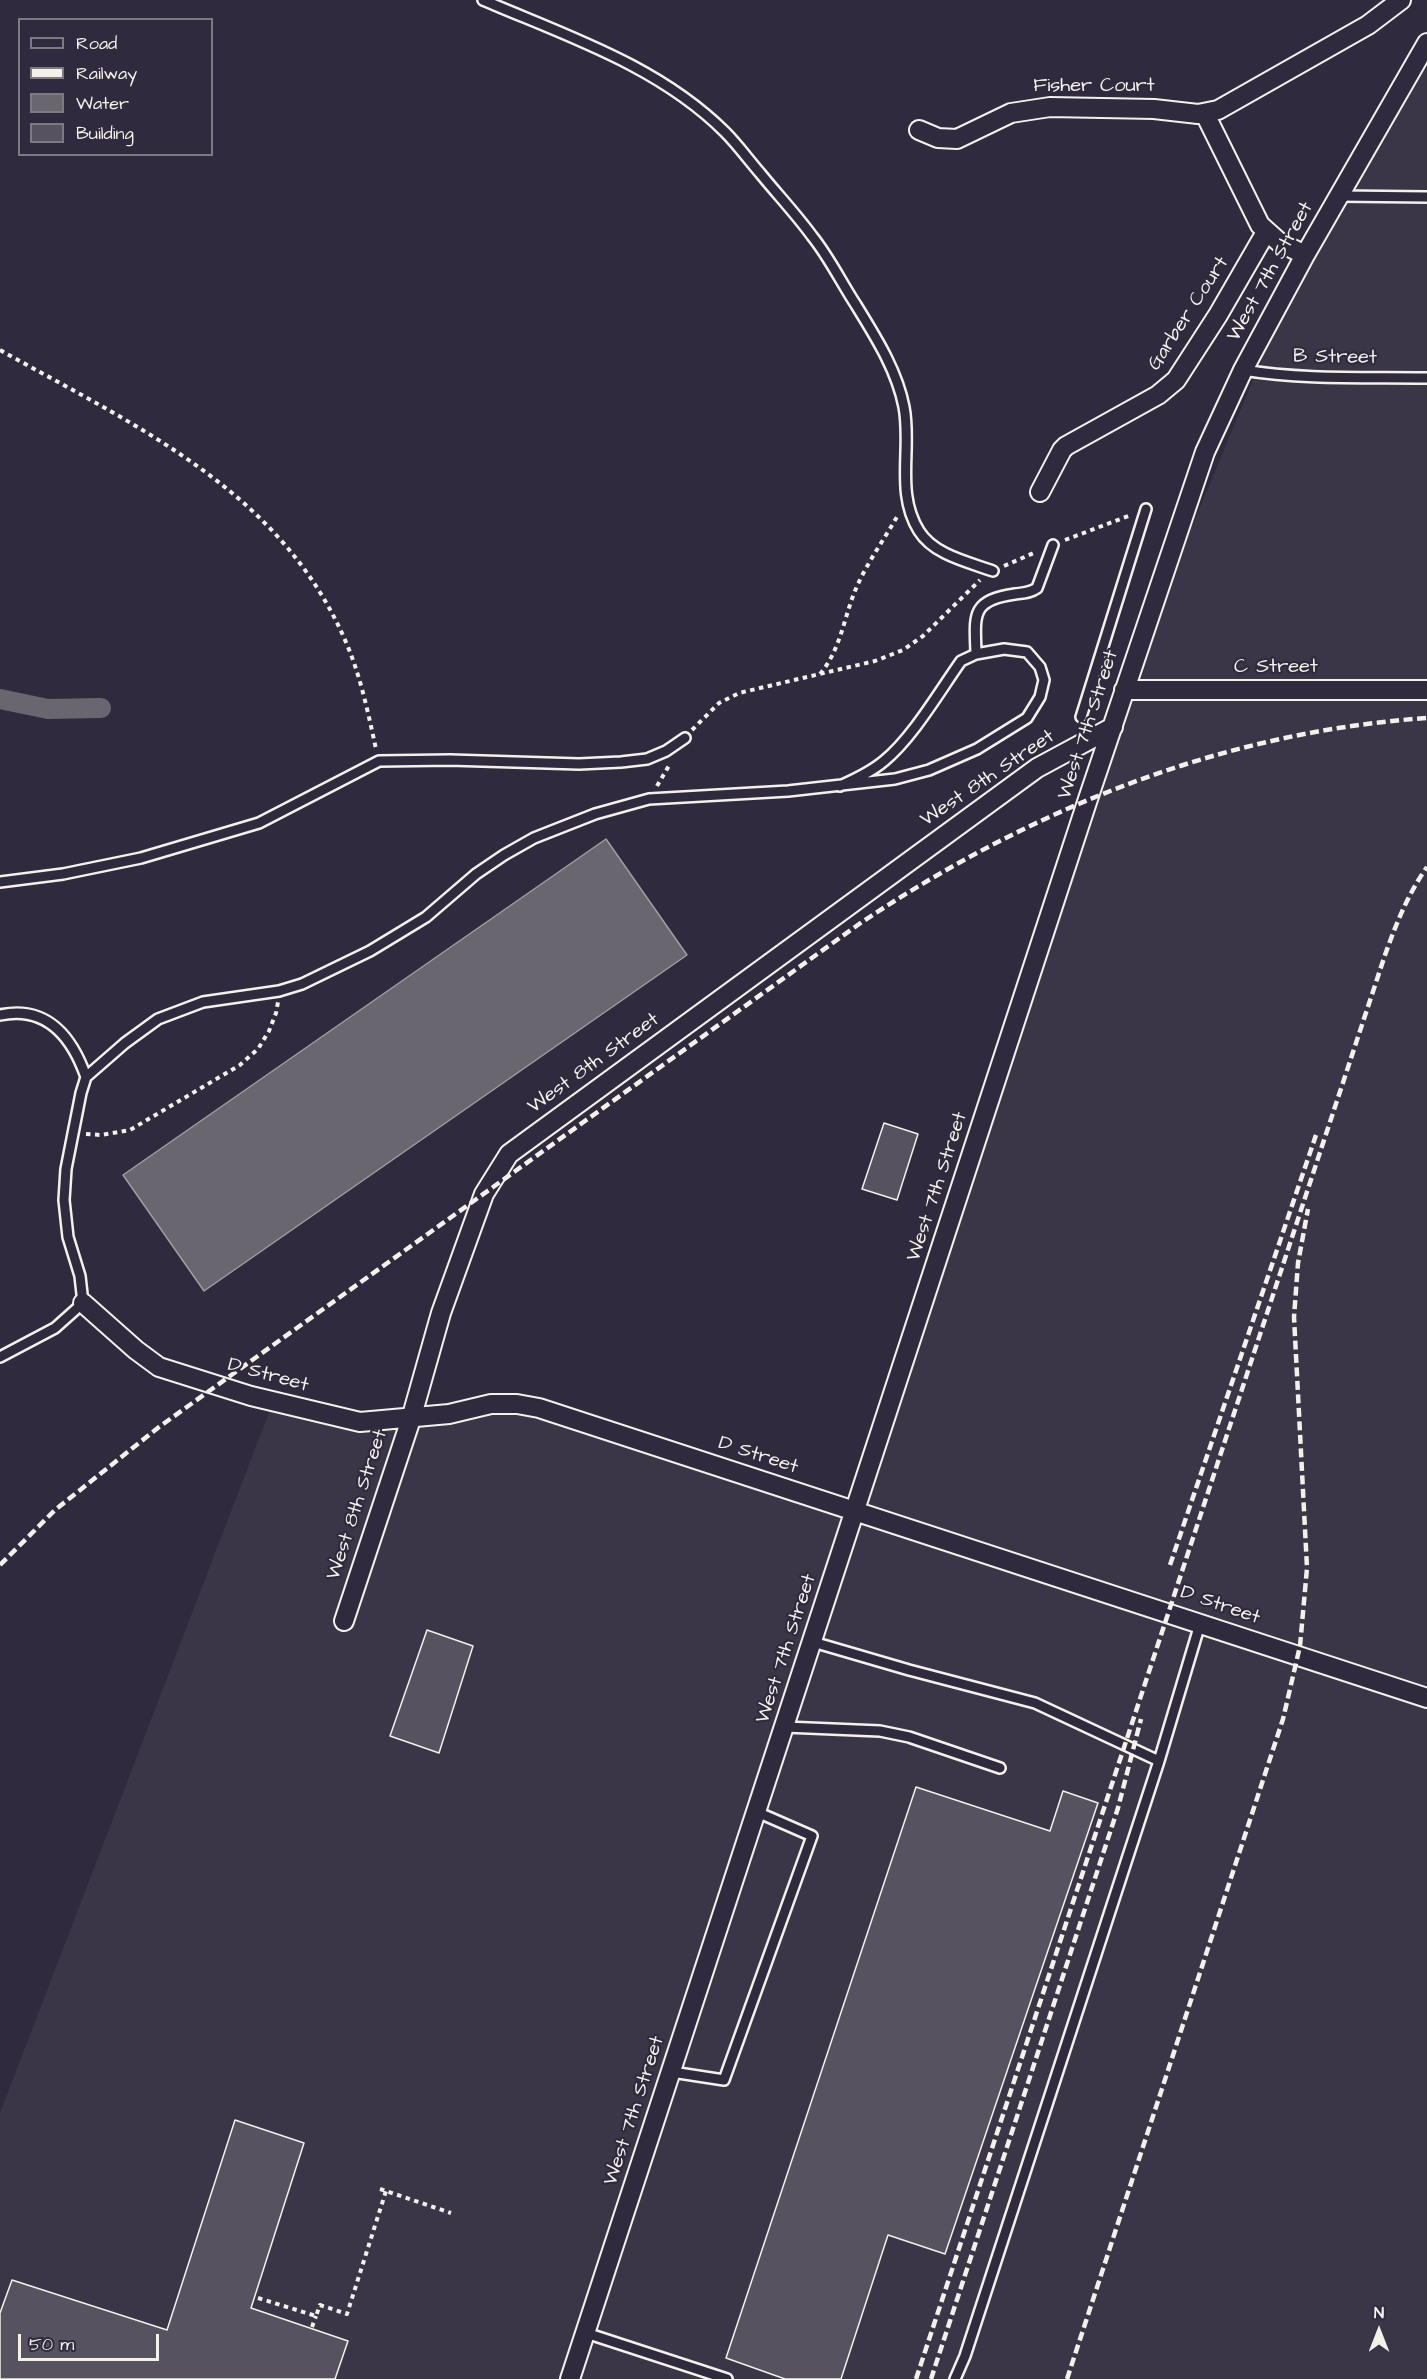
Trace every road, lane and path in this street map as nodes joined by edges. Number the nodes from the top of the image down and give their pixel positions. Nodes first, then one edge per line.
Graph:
1 (483, 0) edge
2 (1401, 0) edge
3 (1427, 43) edge
4 (1205, 114) junction
5 (919, 130) dead end
6 (1338, 196) junction
7 (1427, 197) edge
8 (1266, 232) junction
9 (1305, 255) junction
10 (0, 350) edge
11 (1243, 370) junction
12 (1427, 378) edge
13 (1040, 492) dead end
14 (907, 498) junction
15 (1146, 509) joint
16 (1053, 545) junction
17 (993, 571) junction
18 (976, 654) junction
19 (820, 674) junction
20 (1124, 690) junction
21 (1427, 690) edge
22 (1081, 717) dead end
23 (1113, 727) junction
24 (685, 738) junction
25 (379, 761) junction
26 (840, 786) junction
27 (649, 799) junction
28 (0, 882) edge
29 (279, 991) junction
30 (0, 1015) edge
31 (86, 1077) junction
32 (74, 1132) junction
33 (83, 1303) junction
34 (0, 1357) edge
35 (411, 1419) junction
36 (856, 1512) junction
37 (344, 1621) dead end
38 (1200, 1624) junction
39 (813, 1642) junction
40 (1427, 1698) edge
41 (785, 1727) junction
42 (1158, 1761) junction
43 (1000, 1768) dead end
44 (757, 1812) junction
45 (672, 2072) junction
46 (380, 2189) dead end
47 (386, 2191) junction
48 (451, 2213) dead end
49 (258, 2298) dead end
50 (316, 2316) junction
51 (312, 2327) dead end
52 (586, 2333) junction
53 (570, 2379) edge
54 (727, 2379) edge
55 (955, 2379) edge

1 - 14 lane
2 - 4 street
3 - 6 street, West 7th Street
4 - 5 street, Fisher Court
4 - 8 street
6 - 7 lane
6 - 9 street, West 7th Street
8 - 9 street
8 - 13 street, Garber Court
9 - 11 street, West 7th Street
10 - 25 path
11 - 12 lane, B Street
11 - 20 street, West 7th Street
14 - 17 lane
14 - 19 path
15 - 16 path
15 - 22 lane
16 - 17 path
16 - 18 lane
17 - 19 path
18 - 26 lane
18 - 26 lane
19 - 24 path
20 - 21 street, C Street
20 - 23 street, West 7th Street
23 - 35 street, West 8th Street
23 - 36 street, West 7th Street
24 - 25 lane
24 - 27 path
25 - 28 lane
26 - 27 lane
27 - 29 lane
29 - 31 lane
29 - 32 path
30 - 31 lane
31 - 32 lane
32 - 33 lane
33 - 34 lane
33 - 35 street, D Street
35 - 36 street, D Street
35 - 37 street, West 8th Street
36 - 38 street, D Street
36 - 39 street, West 7th Street
38 - 40 street, D Street
38 - 42 lane
39 - 41 street, West 7th Street
39 - 42 lane
41 - 43 lane
41 - 44 street, West 7th Street
42 - 55 lane
44 - 45 street, West 7th Street
44 - 45 lane
45 - 52 street, West 7th Street
46 - 47 path
47 - 48 path
47 - 50 path
49 - 50 path
50 - 51 path
52 - 53 street, West 7th Street
52 - 54 lane

